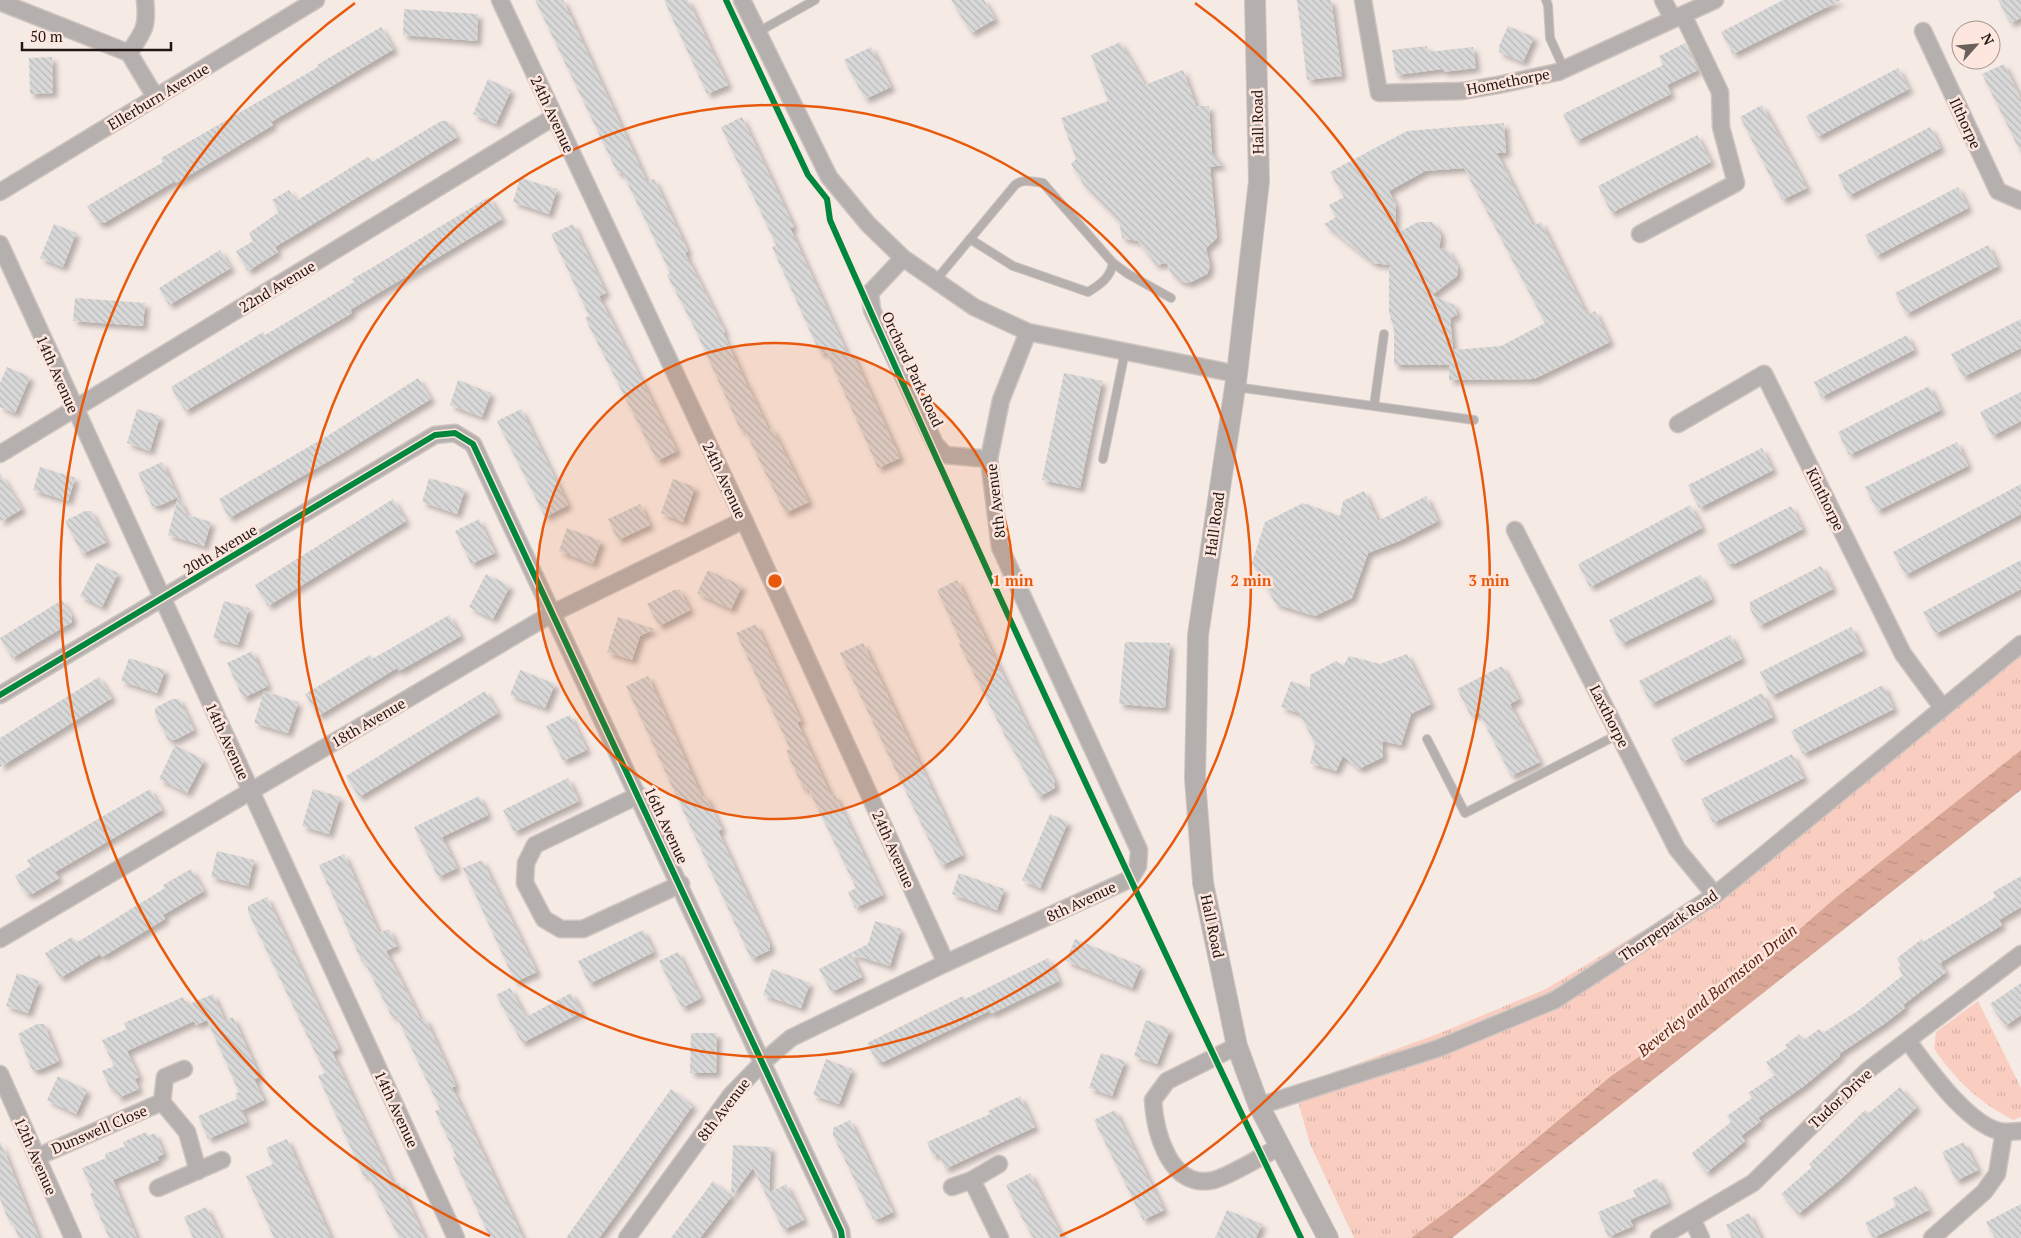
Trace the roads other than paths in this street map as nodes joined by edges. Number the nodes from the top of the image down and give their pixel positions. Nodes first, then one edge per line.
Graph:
1 (145, 0) edge
2 (316, 0) edge
3 (500, 0) edge
4 (742, 0) edge
5 (815, 0) edge
6 (1255, 0) edge
7 (1364, 0) edge
8 (1546, 0) edge
9 (1663, 0) edge
10 (1715, 0) edge
11 (0, 2) edge
12 (1678, 17) junction
13 (1923, 31) dead end
14 (758, 32) junction
15 (129, 53) junction
16 (1564, 70) junction
17 (156, 98) junction
18 (554, 117) junction
19 (0, 192) edge
20 (2021, 201) edge
21 (1640, 234) dead end
22 (970, 239) junction
23 (0, 244) edge
24 (903, 258) junction
25 (1113, 262) junction
26 (936, 280) junction
27 (1171, 298) dead end
28 (1028, 332) junction
29 (1384, 334) dead end
30 (1125, 352) junction
31 (1236, 380) junction
32 (1374, 406) junction
33 (75, 410) junction
34 (1474, 420) dead end
35 (1678, 424) dead end
36 (455, 433) joint
37 (0, 454) edge
38 (989, 458) junction
39 (1102, 459) dead end
40 (744, 520) junction
41 (1515, 530) dead end
42 (162, 598) junction
43 (553, 613) junction
44 (2021, 644) edge
45 (0, 695) edge
46 (1942, 707) junction
47 (1619, 734) junction
48 (1427, 739) dead end
49 (250, 791) junction
50 (639, 795) junction
51 (681, 884) junction
52 (1715, 895) junction
53 (0, 939) edge
54 (2021, 954) edge
55 (946, 963) junction
56 (1908, 1041) junction
57 (1237, 1046) junction
58 (763, 1062) junction
59 (184, 1069) dead end
60 (0, 1074) edge
61 (162, 1102) junction
62 (1259, 1106) junction
63 (2021, 1131) edge
64 (2004, 1132) junction
65 (1279, 1147) junction
66 (36, 1157) junction
67 (222, 1160) dead end
68 (999, 1164) dead end
69 (198, 1171) junction
70 (972, 1180) junction
71 (952, 1187) dead end
72 (158, 1188) dead end
73 (1692, 1219) junction
74 (73, 1238) edge
75 (456, 1238) edge
76 (628, 1238) edge
77 (842, 1238) edge
78 (1000, 1238) edge
79 (1328, 1238) edge
80 (1659, 1238) edge
81 (1701, 1238) edge
82 (1932, 1238) edge

1 - 15 street
2 - 17 street, Ellerburn Avenue
3 - 18 street, 24th Avenue
4 - 14 street
5 - 14 lane
6 - 31 street, Hall Road
7 - 16 street, Homethorpe
8 - 16 lane
9 - 12 street
10 - 12 street, Homethorpe
11 - 15 street
12 - 16 street, Homethorpe
12 - 21 street
13 - 20 street, Ilthorpe
14 - 24 street
15 - 17 street
17 - 19 street, Ellerburn Avenue
18 - 33 street, 22nd Avenue
18 - 40 street, 24th Avenue
22 - 25 lane
22 - 25 lane
22 - 26 lane
23 - 33 street, 14th Avenue
24 - 26 street
24 - 38 street, Orchard Park Road
25 - 27 lane
26 - 28 street
28 - 30 street
28 - 38 street, 8th Avenue
29 - 32 lane
30 - 31 street
30 - 39 lane
31 - 32 lane
31 - 57 street, Hall Road
32 - 34 lane
33 - 37 street, 22nd Avenue
33 - 42 street, 14th Avenue
35 - 46 street, Kinthorpe
36 - 42 street, 20th Avenue
36 - 43 street, 16th Avenue
38 - 55 street, 8th Avenue
40 - 43 street, 18th Avenue
40 - 55 street, 24th Avenue
41 - 47 street, Laxthorpe
42 - 45 street, 20th Avenue
42 - 49 street, 14th Avenue
43 - 49 street, 18th Avenue
43 - 50 street, 16th Avenue
44 - 46 street, Thorpepark Road
46 - 52 street, Thorpepark Road
47 - 48 lane
47 - 52 street, Laxthorpe
49 - 53 street, 18th Avenue
49 - 75 street, 14th Avenue
50 - 51 street, 16th Avenue
50 - 51 street, 16th Avenue
51 - 58 street, 16th Avenue
52 - 62 street, Thorpepark Road
54 - 56 street, Tudor Drive
55 - 58 street, 8th Avenue
56 - 64 street
56 - 73 street, Tudor Drive
57 - 62 street, Hall Road
57 - 65 street
58 - 76 street, 8th Avenue
58 - 77 street, 16th Avenue
59 - 61 street, Dunswell Close
60 - 66 street, 12th Avenue
61 - 66 street, Dunswell Close
61 - 69 street, Dunswell Close
62 - 65 street, Hall Road
63 - 64 street
64 - 82 street
65 - 79 street, Hall Road
66 - 74 street, 12th Avenue
67 - 69 street
68 - 70 street
69 - 72 street
70 - 71 street
70 - 78 street
73 - 80 street, Tudor Drive
73 - 81 street

